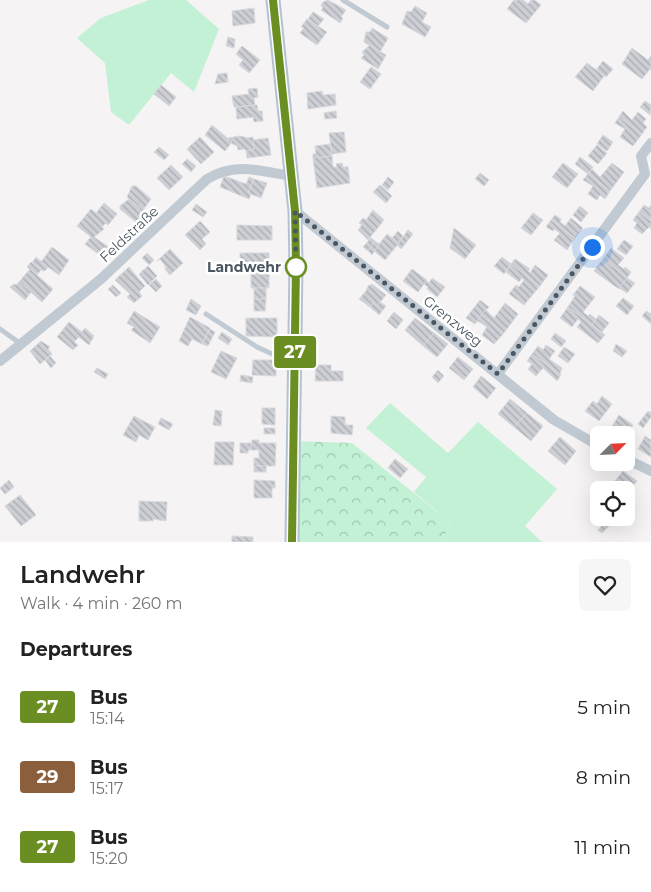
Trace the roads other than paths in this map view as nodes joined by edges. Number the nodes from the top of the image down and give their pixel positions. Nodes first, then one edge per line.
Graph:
1 (273, 0) edge
2 (343, 0) edge
3 (387, 28) dead end
4 (651, 143) edge
5 (648, 174) edge
6 (291, 176) junction
7 (295, 211) junction
8 (206, 314) dead end
9 (0, 330) edge
10 (21, 344) junction
11 (0, 361) edge
12 (295, 364) junction
13 (498, 374) junction
14 (590, 441) edge
15 (635, 463) edge
16 (651, 470) edge
17 (292, 542) edge

1 - 6 main road
2 - 3 lane
4 - 5 street
5 - 13 street
6 - 7 main road
6 - 10 street, Feldstraße
7 - 12 main road
7 - 13 street, Grenzweg
8 - 12 lane
9 - 10 lane
10 - 11 street, Feldstraße
12 - 17 main road
13 - 14 street, Grenzweg
15 - 16 street

